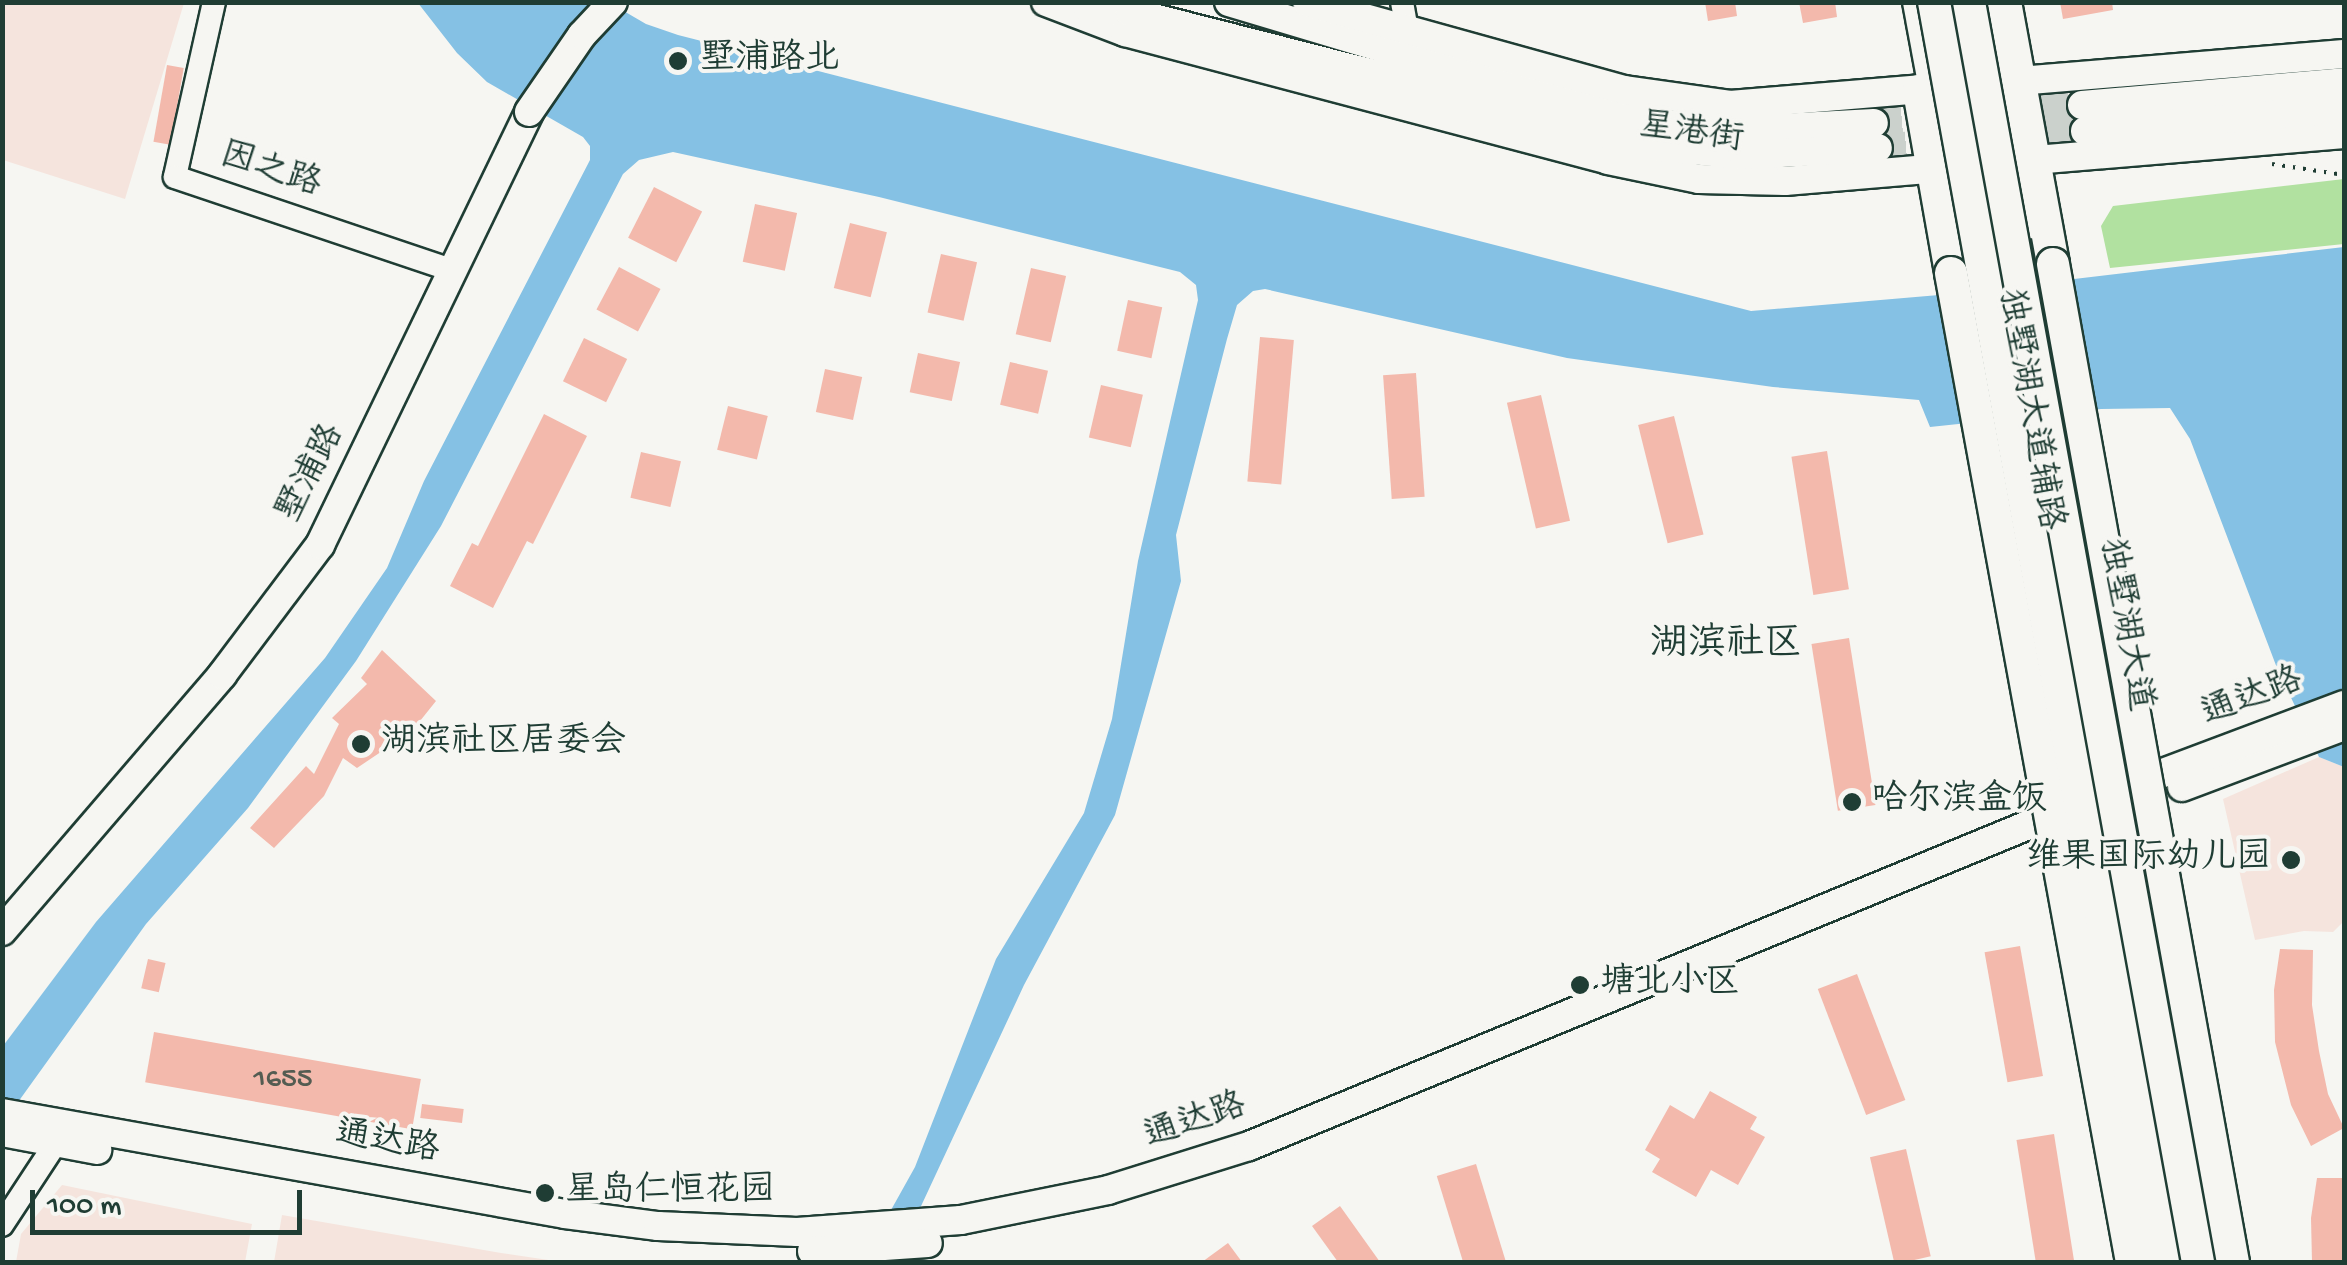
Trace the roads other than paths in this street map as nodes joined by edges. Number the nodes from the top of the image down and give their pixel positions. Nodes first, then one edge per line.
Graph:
1 (214, 2) edge
2 (613, 2) edge
3 (1047, 2) edge
4 (1229, 2) edge
5 (1307, 2) edge
6 (1917, 2) edge
7 (1934, 2) edge
8 (1969, 2) edge
9 (1989, 2) edge
10 (2005, 2) edge
11 (1405, 16) edge
12 (2344, 54) edge
13 (2011, 81) junction
14 (2344, 82) edge
15 (1926, 91) junction
16 (2344, 108) edge
17 (2344, 134) edge
18 (2026, 163) junction
19 (1940, 170) junction
20 (2046, 264) junction
21 (455, 271) junction
22 (1959, 277) junction
23 (2344, 705) edge
24 (2344, 726) edge
25 (2287, 737) junction
26 (2134, 795) junction
27 (2064, 821) junction
28 (2, 931) edge
29 (10, 1124) edge
30 (62, 1134) junction
31 (2, 1225) edge
32 (2132, 1262) edge
33 (2163, 1262) edge
34 (2198, 1262) edge
35 (2233, 1262) edge

1 - 21 street, 因之路
2 - 21 main road, 墅浦路, bridge
3 - 4 main road, 星港街
3 - 19 main road, 星港街
5 - 11 main road, 星港街
6 - 15 main road
7 - 33 highway, bridge
8 - 34 highway, 独墅湖大道, bridge
9 - 13 main road
10 - 13 highway
11 - 15 main road, 星港街
12 - 13 main road, 星港街
13 - 15 main road, 星港街
13 - 18 highway
14 - 16 main road
15 - 19 highway
17 - 18 main road, 星港街
18 - 19 main road, 星港街
18 - 20 highway
19 - 22 highway
20 - 26 main road, 独墅湖大道辅路
20 - 35 highway, bridge
21 - 28 main road, 墅浦路
22 - 27 main road, 独墅湖大道辅路
22 - 32 highway, bridge
23 - 25 main road, 通达路
24 - 25 main road, 通达路
25 - 26 main road, 通达路
26 - 27 main road, 通达路
27 - 30 main road, 通达路
29 - 30 main road, 通达路
30 - 31 street

